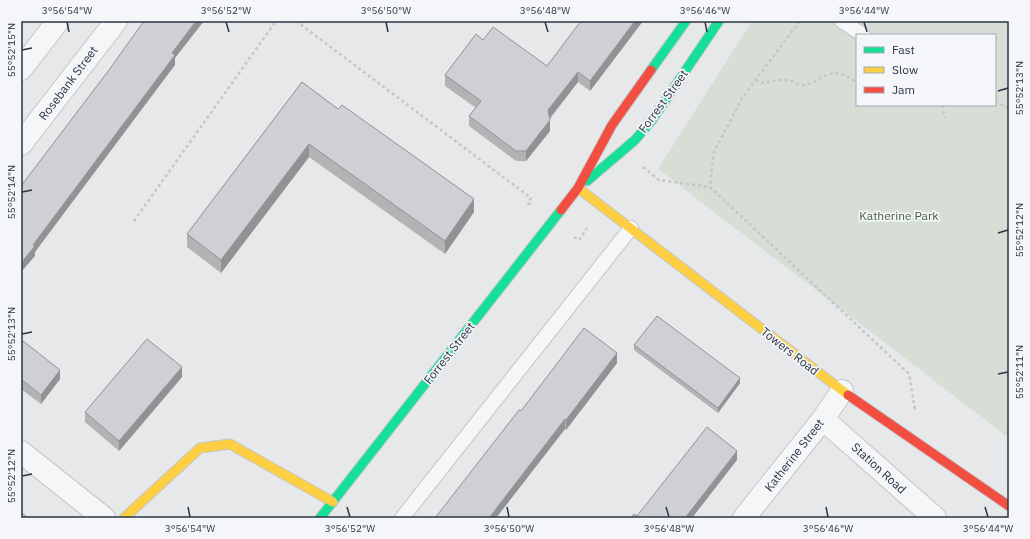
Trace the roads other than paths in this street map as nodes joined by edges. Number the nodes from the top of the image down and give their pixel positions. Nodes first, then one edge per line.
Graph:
1 (58, 21) edge
2 (116, 21) edge
3 (686, 21) edge
4 (719, 21) edge
5 (842, 21) edge
6 (861, 34) edge
7 (21, 69) edge
8 (21, 144) edge
9 (578, 188) junction
10 (631, 228) junction
11 (842, 392) junction
12 (823, 419) junction
13 (21, 452) edge
14 (333, 502) junction
15 (1009, 506) edge
16 (104, 518) edge
17 (124, 518) edge
18 (320, 518) edge
19 (402, 518) edge
20 (744, 518) edge
21 (935, 518) edge

1 - 7 street
2 - 8 street, Rosebank Street
3 - 9 main road, Forrest Street
4 - 9 main road, Forrest Street
5 - 6 lane
9 - 10 main road, Towers Road
9 - 14 main road, Forrest Street
10 - 11 main road, Towers Road
10 - 19 lane
11 - 12 street, Katherine Street
11 - 15 main road, Towers Road
12 - 20 street, Katherine Street
12 - 21 street, Station Road
13 - 16 street
14 - 17 main road
14 - 18 main road, Forrest Street

